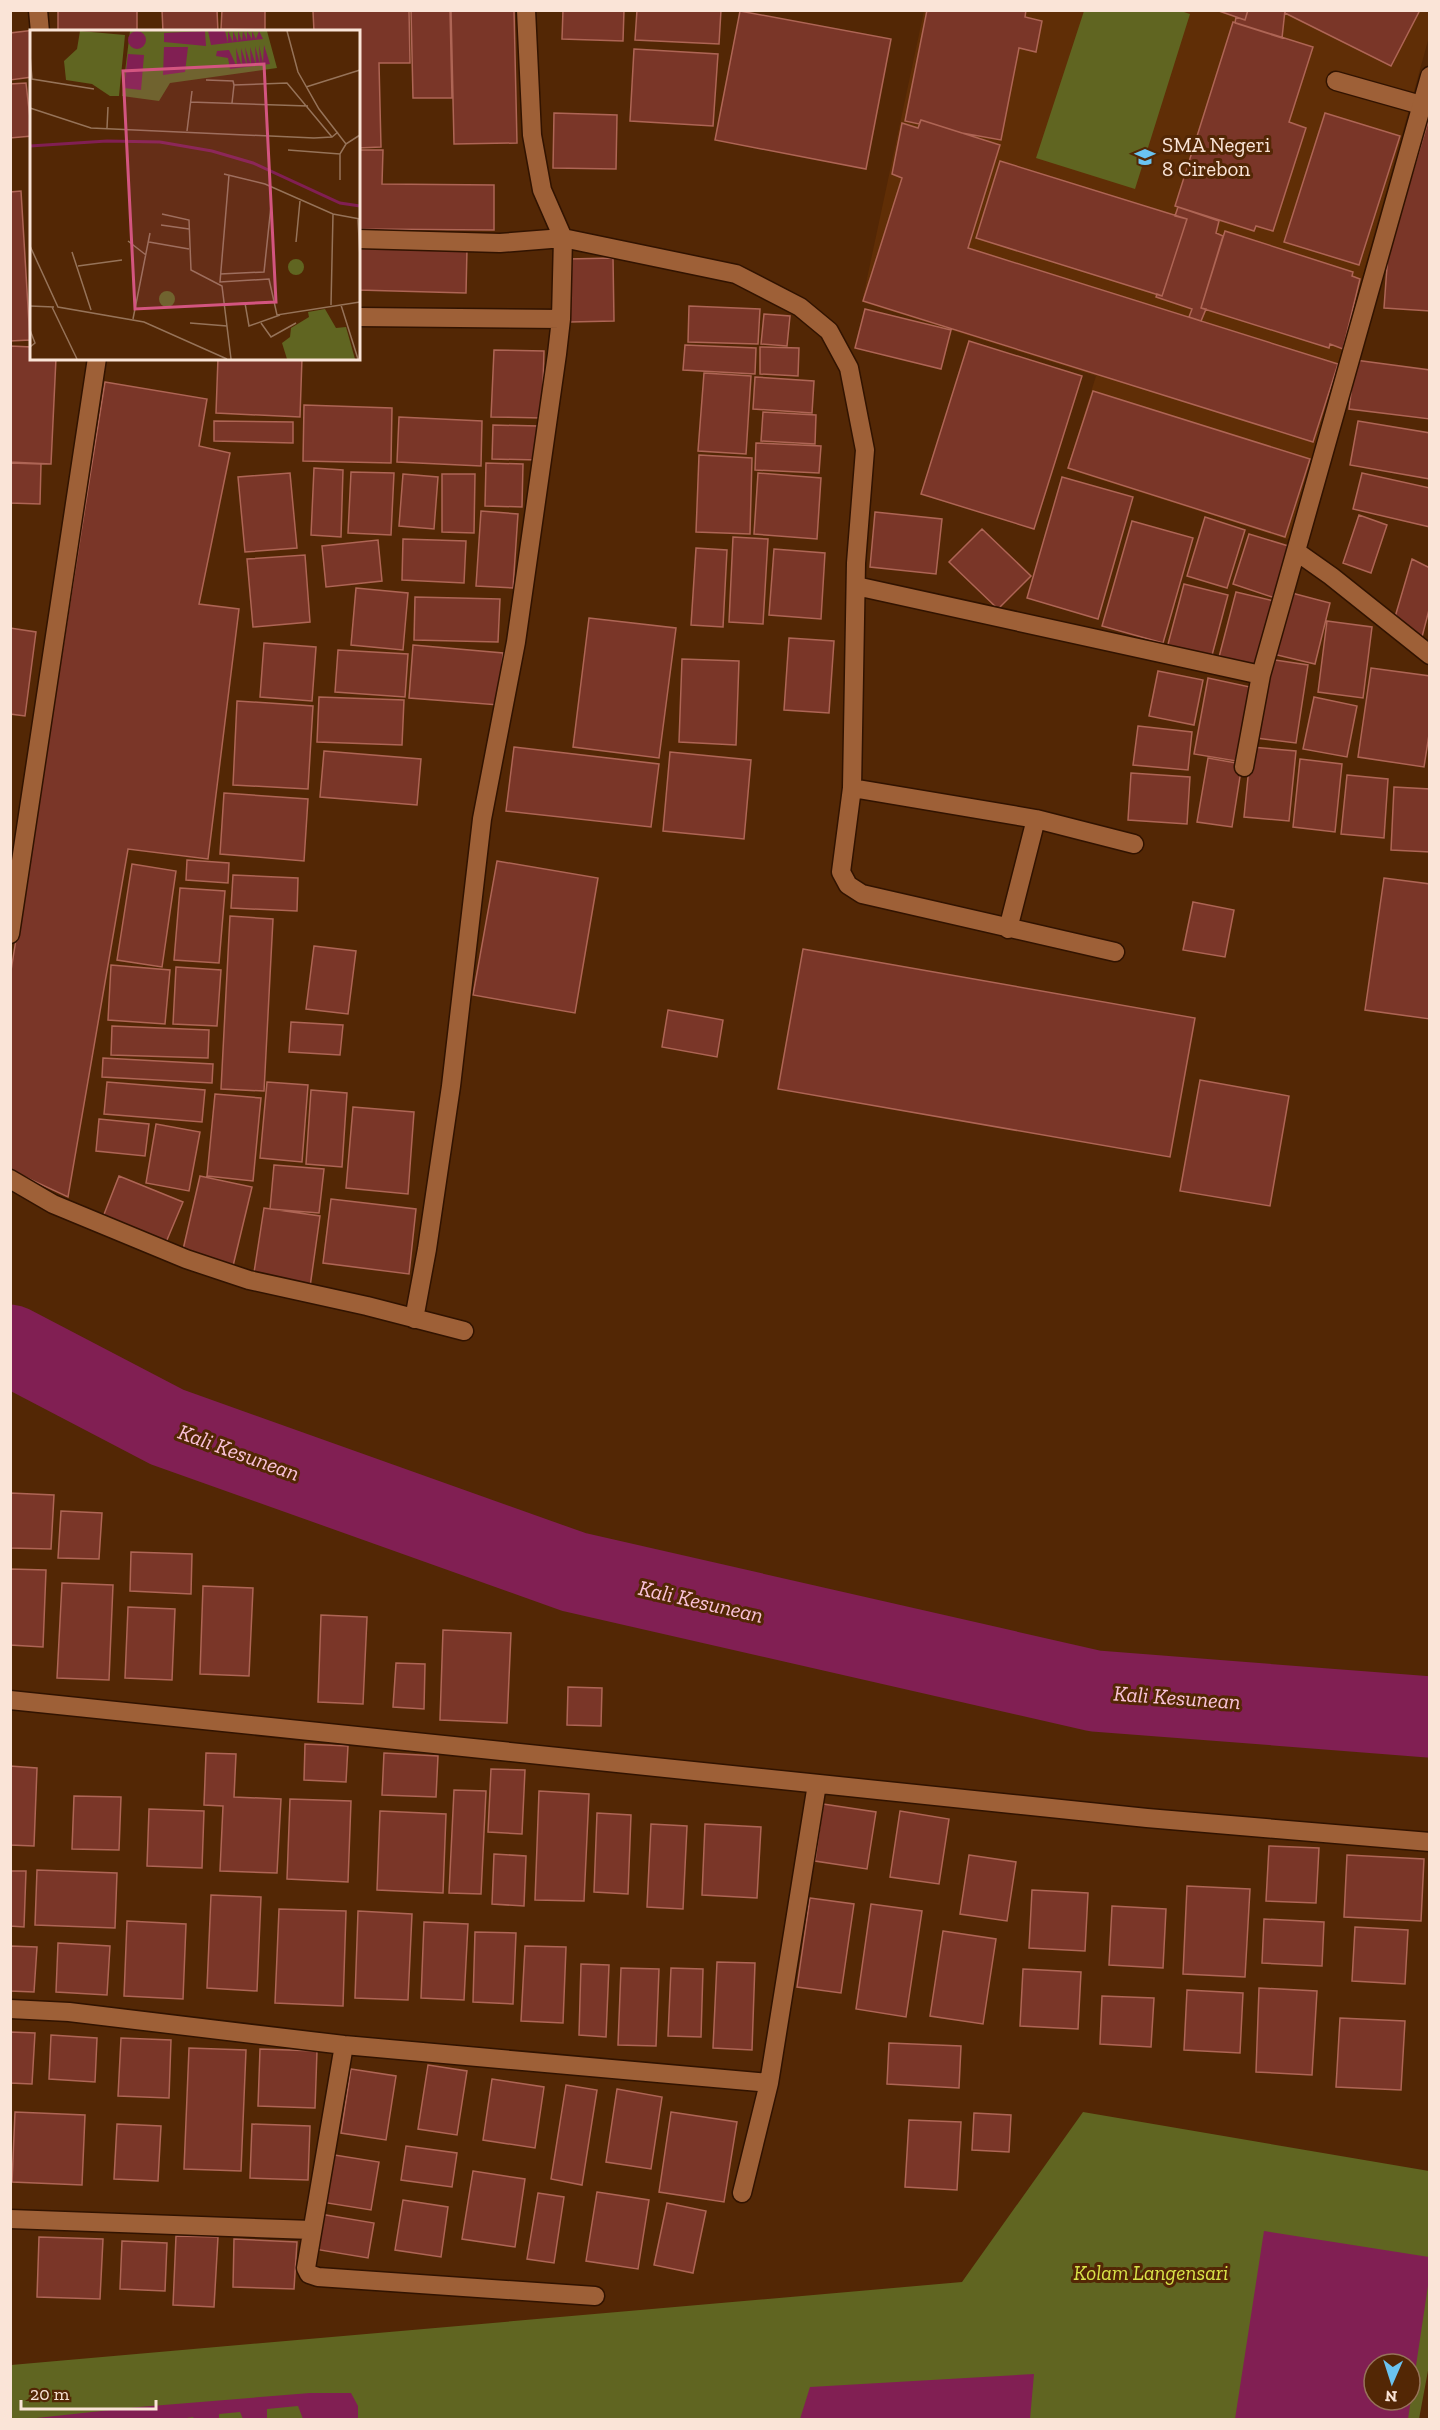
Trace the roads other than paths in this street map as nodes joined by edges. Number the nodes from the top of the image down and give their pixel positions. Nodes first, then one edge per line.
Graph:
1 (38, 10) edge
2 (526, 10) edge
3 (40, 30) edge
4 (1430, 76) edge
5 (1336, 81) dead end
6 (1421, 105) junction
7 (563, 238) junction
8 (360, 239) edge
9 (360, 317) edge
10 (561, 319) junction
11 (97, 360) edge
12 (1297, 552) junction
13 (856, 586) junction
14 (1430, 655) edge
15 (1261, 675) junction
16 (1244, 767) dead end
17 (852, 788) junction
18 (1036, 819) junction
19 (1134, 844) dead end
20 (1008, 929) junction
21 (10, 934) edge
22 (1115, 951) dead end
23 (10, 1179) edge
24 (414, 1319) junction
25 (464, 1331) dead end
26 (10, 1700) edge
27 (817, 1784) junction
28 (1430, 1842) edge
29 (10, 2008) edge
30 (344, 2045) junction
31 (769, 2083) junction
32 (742, 2193) dead end
33 (10, 2219) edge
34 (312, 2230) junction
35 (595, 2295) dead end

1 - 3 street
2 - 7 street
4 - 6 street
5 - 6 street
6 - 12 street
7 - 8 street
7 - 10 street
7 - 13 street
9 - 10 street
10 - 24 street
11 - 21 street
12 - 14 street
12 - 15 street
13 - 15 street
13 - 17 street
15 - 16 street
17 - 18 street
17 - 20 street
18 - 19 street
18 - 20 street
20 - 22 street
23 - 24 street
24 - 25 street
26 - 27 street
27 - 28 street
27 - 31 street
29 - 30 street
30 - 31 street
30 - 34 street
31 - 32 street
33 - 34 street
34 - 35 street

